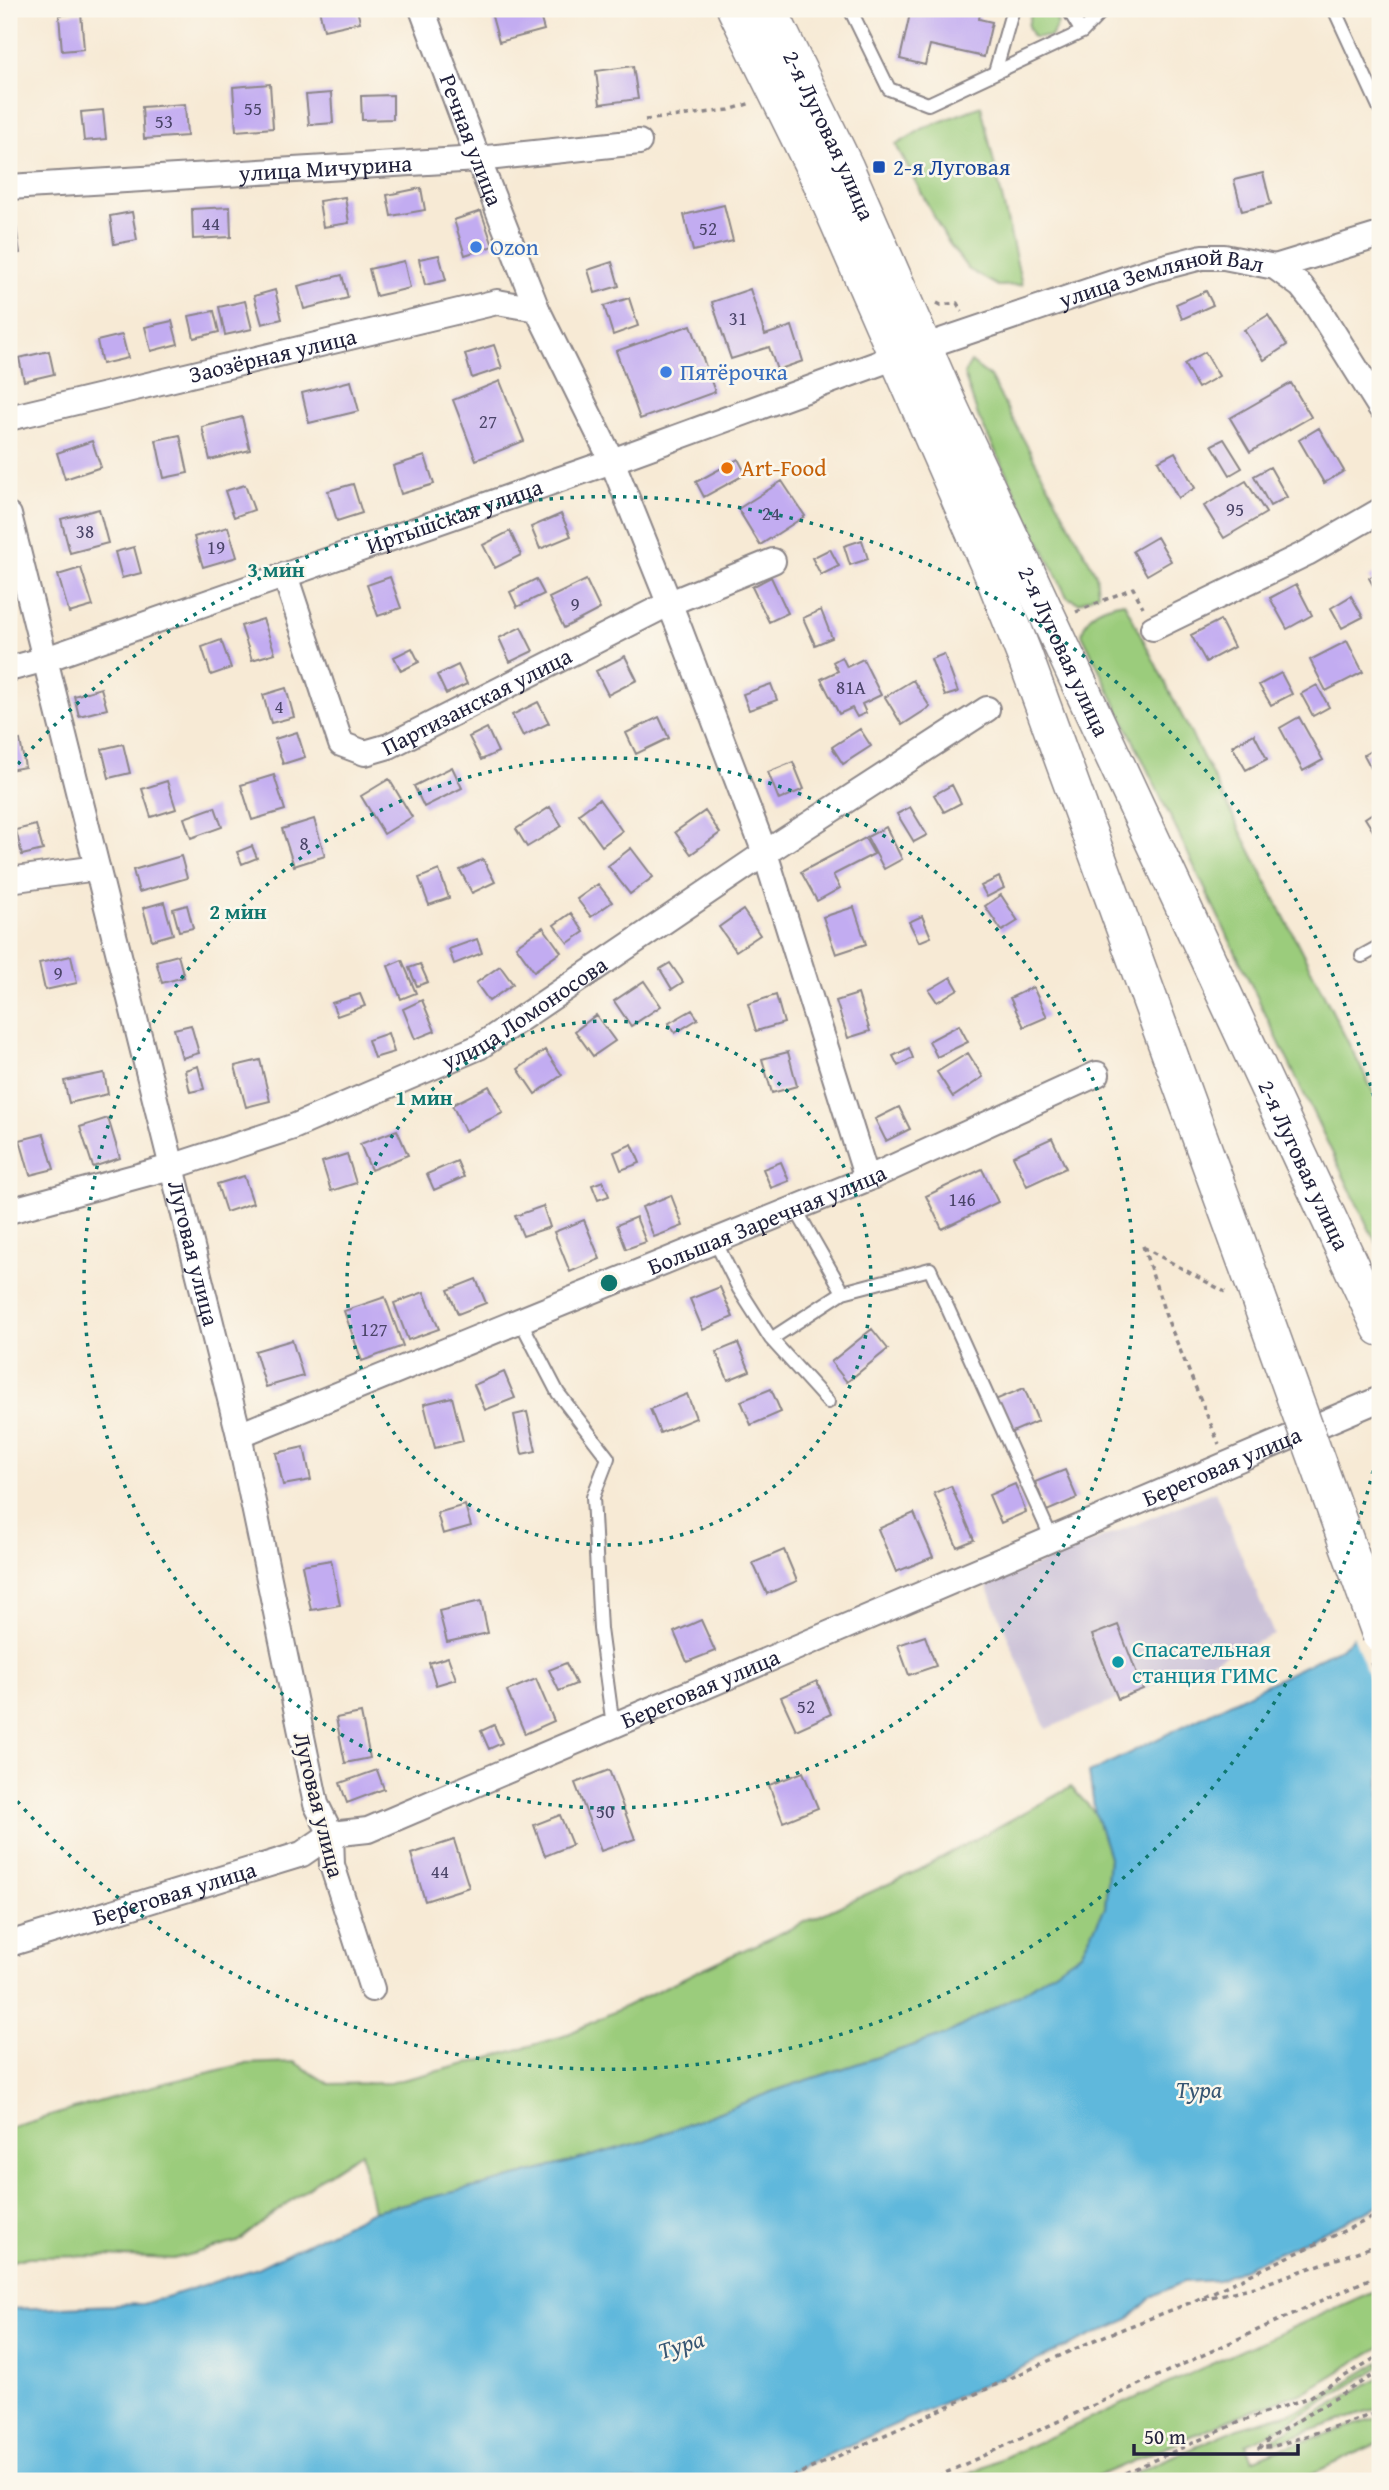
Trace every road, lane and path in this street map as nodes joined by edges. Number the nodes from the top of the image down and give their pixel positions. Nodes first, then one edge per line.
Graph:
1 (422, 9) edge
2 (735, 9) edge
3 (769, 9) edge
4 (850, 9) edge
5 (1013, 9) edge
6 (1068, 9) edge
7 (1104, 9) edge
8 (1334, 9) edge
9 (1082, 32) junction
10 (995, 72) junction
11 (752, 103) dead end
12 (1380, 109) edge
13 (641, 131) joint
14 (478, 159) junction
15 (9, 187) edge
16 (1380, 235) edge
17 (1275, 267) junction
18 (537, 309) junction
19 (909, 352) junction
20 (1380, 407) edge
21 (9, 418) edge
22 (612, 461) junction
23 (1380, 511) edge
24 (9, 515) edge
25 (774, 561) dead end
26 (285, 575) junction
27 (1133, 588) dead end
28 (670, 603) junction
29 (1075, 612) dead end
30 (1153, 628) dead end
31 (46, 659) junction
32 (9, 669) edge
33 (987, 709) dead end
34 (765, 853) junction
35 (97, 868) junction
36 (9, 880) edge
37 (1380, 946) edge
38 (1362, 956) dead end
39 (1097, 1074) dead end
40 (171, 1167) junction
41 (867, 1179) junction
42 (795, 1208) junction
43 (9, 1211) edge
44 (715, 1241) junction
45 (843, 1292) junction
46 (1242, 1294) junction
47 (520, 1320) junction
48 (1380, 1328) edge
49 (771, 1339) junction
50 (1380, 1399) edge
51 (828, 1402) dead end
52 (239, 1436) junction
53 (1228, 1465) junction
54 (1052, 1539) junction
55 (1380, 1635) edge
56 (613, 1726) junction
57 (331, 1834) junction
58 (9, 1944) edge
59 (372, 1989) dead end
60 (1380, 2214) edge
61 (1380, 2244) edge
62 (1380, 2274) edge
63 (1192, 2302) junction
64 (1380, 2356) edge
65 (1380, 2371) edge
66 (1380, 2412) edge
67 (783, 2481) edge
68 (928, 2481) edge
69 (1107, 2481) edge

1 - 14 street, Речная улица
2 - 19 main road, 2-я Луговая улица
3 - 19 main road, 2-я Луговая улица
4 - 10 lane
5 - 10 lane
6 - 9 lane
7 - 9 lane
8 - 12 lane
9 - 10 lane
11 - 13 path
13 - 14 street, улица Мичурина
14 - 15 street, улица Мичурина
14 - 18 street, Речная улица
16 - 17 street
17 - 19 street, улица Земляной Вал
17 - 20 street, улица Земляной Вал
18 - 21 street, Заозёрная улица
18 - 22 street, Речная улица
19 - 22 street, Иртышская улица
19 - 46 main road, 2-я Луговая улица
19 - 48 main road, 2-я Луговая улица
22 - 26 street, Иртышская улица
22 - 28 street, Речная улица
23 - 30 street
24 - 31 street, Луговая улица
25 - 28 street, Партизанская улица
26 - 28 street, Партизанская улица
26 - 31 street, Иртышская улица
27 - 29 path
28 - 34 street, Речная улица
31 - 32 street, Иртышская улица
31 - 35 street, Луговая улица
33 - 34 street, улица Ломоносова
34 - 40 street, улица Ломоносова
34 - 41 street, Речная улица
35 - 36 street
35 - 40 street, Луговая улица
37 - 38 lane
39 - 41 street, Большая Заречная улица
40 - 43 street, улица Ломоносова
40 - 52 street, Луговая улица
41 - 42 street, Большая Заречная улица
42 - 44 street, Большая Заречная улица
42 - 45 lane
44 - 47 street, Большая Заречная улица
44 - 49 lane
45 - 49 lane
45 - 54 lane
46 - 53 path
46 - 55 main road, 2-я Луговая улица, bridge
47 - 52 street, Большая Заречная улица
47 - 56 lane
49 - 51 lane
50 - 53 street, Береговая улица
52 - 57 street, Луговая улица
53 - 54 street, Береговая улица
54 - 56 street, Береговая улица
56 - 57 street, Береговая улица
57 - 58 street, Береговая улица
57 - 59 street, Луговая улица
60 - 63 path
61 - 63 path
62 - 68 path
63 - 67 path
64 - 69 path
65 - 66 path

